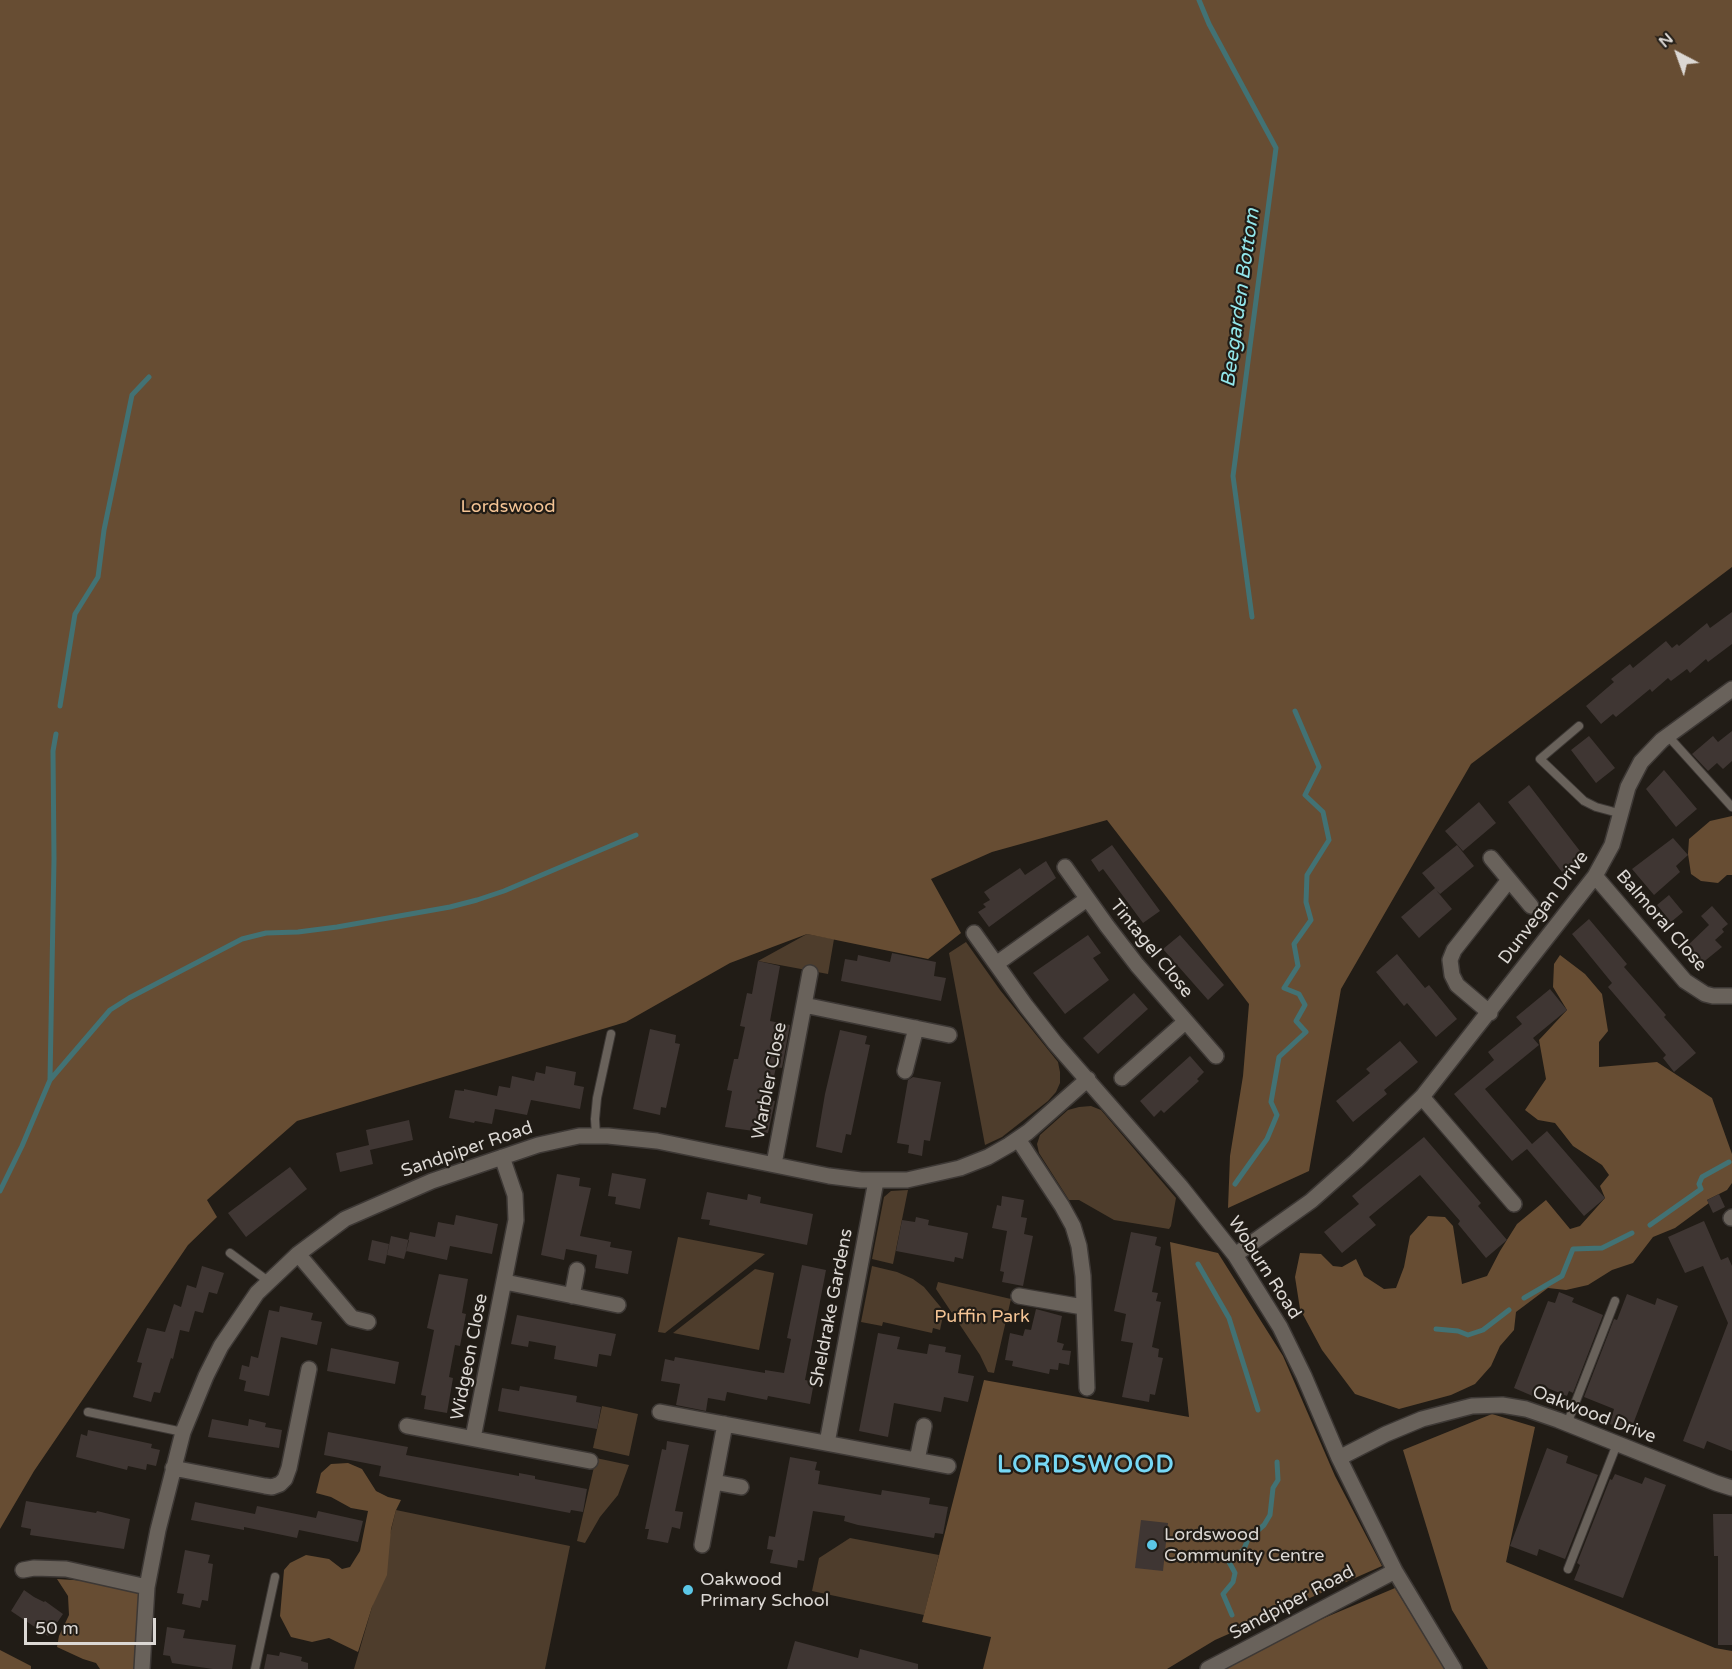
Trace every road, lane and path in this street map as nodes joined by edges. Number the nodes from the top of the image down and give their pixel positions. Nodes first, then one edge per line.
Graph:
1 (1732, 689) edge
2 (1579, 726) dead end
3 (1668, 736) junction
4 (1732, 807) edge
5 (1622, 814) junction
6 (1491, 858) dead end
7 (1065, 867) dead end
8 (1595, 876) junction
9 (1509, 880) junction
10 (1087, 899) junction
11 (1531, 906) dead end
12 (974, 933) dead end
13 (996, 964) junction
14 (810, 973) dead end
15 (1732, 996) edge
16 (804, 1005) junction
17 (1490, 1013) junction
18 (1185, 1022) junction
19 (916, 1028) junction
20 (611, 1034) dead end
21 (949, 1035) dead end
22 (1216, 1056) dead end
23 (905, 1071) dead end
24 (1122, 1078) dead end
25 (1088, 1079) junction
26 (1422, 1097) junction
27 (596, 1136) junction
28 (1017, 1139) junction
29 (502, 1157) junction
30 (774, 1164) junction
31 (876, 1181) junction
32 (1514, 1204) dead end
33 (230, 1253) dead end
34 (298, 1254) junction
35 (1235, 1255) junction
36 (578, 1270) dead end
37 (268, 1281) junction
38 (505, 1282) junction
39 (572, 1296) junction
40 (1019, 1296) dead end
41 (1616, 1301) dead end
42 (618, 1305) dead end
43 (1083, 1307) junction
44 (368, 1322) dead end
45 (309, 1370) dead end
46 (1087, 1388) dead end
47 (88, 1412) dead end
48 (660, 1412) dead end
49 (725, 1424) junction
50 (1567, 1424) junction
51 (406, 1426) dead end
52 (924, 1426) dead end
53 (183, 1432) junction
54 (473, 1438) junction
55 (826, 1443) junction
56 (1617, 1444) junction
57 (1339, 1458) junction
58 (917, 1460) junction
59 (590, 1461) dead end
60 (948, 1466) dead end
61 (173, 1468) junction
62 (714, 1482) junction
63 (741, 1487) dead end
64 (1732, 1488) edge
65 (702, 1545) dead end
66 (1568, 1569) dead end
67 (22, 1570) dead end
68 (1395, 1571) junction
69 (275, 1577) dead end
70 (147, 1587) junction
71 (141, 1669) edge
72 (255, 1669) edge
73 (1208, 1669) edge
74 (1454, 1669) edge

1 - 3 street, Dunvegan Drive
2 - 5 lane
3 - 4 lane
3 - 5 street, Dunvegan Drive
5 - 8 street, Dunvegan Drive
6 - 9 street, Dunvegan Drive
7 - 10 street, Tintagel Close
8 - 15 street, Balmoral Close
8 - 17 street, Dunvegan Drive
9 - 11 street, Dunvegan Drive
9 - 17 street
10 - 13 street, Tintagel Close
10 - 18 street, Tintagel Close
12 - 13 street, Woburn Road
13 - 25 street, Woburn Road
14 - 16 street, Warbler Close
16 - 19 street, Warbler Close
16 - 30 street, Warbler Close
17 - 26 street, Dunvegan Drive
18 - 22 street, Tintagel Close
18 - 24 street, Tintagel Close
19 - 21 street, Warbler Close
19 - 23 street
20 - 27 lane
25 - 28 street, Sandpiper Road
25 - 35 street, Woburn Road
26 - 32 street
26 - 35 street, Dunvegan Drive
27 - 29 street, Sandpiper Road
27 - 30 street, Sandpiper Road
28 - 31 street, Sandpiper Road
28 - 43 street
29 - 34 street, Sandpiper Road
29 - 38 street, Widgeon Close
30 - 31 street, Sandpiper Road
31 - 55 street, Sheldrake Gardens
33 - 37 lane
34 - 37 street, Sandpiper Road
34 - 44 street
35 - 57 street, Woburn Road
36 - 39 street
37 - 53 street, Sandpiper Road
38 - 39 street, Widgeon Close
38 - 54 street, Widgeon Close
39 - 42 street, Widgeon Close
40 - 43 street
41 - 50 lane
43 - 46 street
45 - 61 street
47 - 53 lane
48 - 49 street
49 - 55 street
49 - 62 street
50 - 56 street, Oakwood Drive
50 - 57 street, Oakwood Drive
51 - 54 street, Widgeon Close
52 - 58 street
53 - 61 street, Sandpiper Road
54 - 59 street, Widgeon Close
55 - 58 street
56 - 64 street, Oakwood Drive
56 - 66 lane
57 - 68 street, Woburn Road
58 - 60 street
61 - 70 street, Sandpiper Road
62 - 63 street
62 - 65 street
67 - 70 street
68 - 73 street, Sandpiper Road
68 - 74 street, Woburn Road
69 - 72 lane
70 - 71 street, Sandpiper Road

